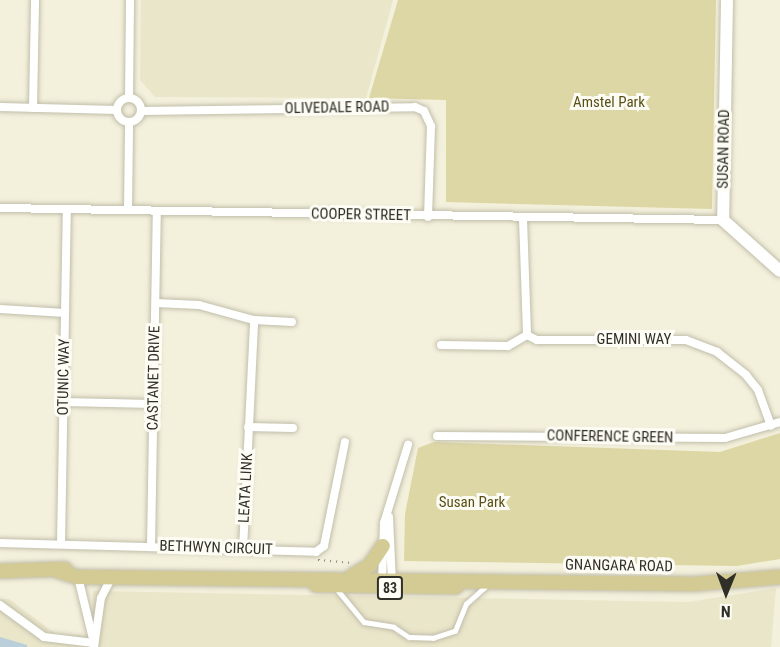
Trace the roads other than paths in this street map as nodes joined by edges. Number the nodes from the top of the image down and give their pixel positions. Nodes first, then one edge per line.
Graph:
1 (34, 0) edge
2 (130, 0) edge
3 (727, 0) edge
4 (129, 98) junction
5 (0, 107) edge
6 (33, 108) junction
7 (117, 110) junction
8 (141, 111) junction
9 (129, 122) junction
10 (0, 208) edge
11 (67, 209) junction
12 (128, 210) junction
13 (157, 211) junction
14 (428, 217) junction
15 (523, 219) junction
16 (723, 220) junction
17 (780, 271) edge
18 (156, 303) junction
19 (0, 309) edge
20 (65, 313) junction
21 (254, 320) junction
22 (292, 322) dead end
23 (527, 335) junction
24 (441, 345) dead end
25 (64, 402) junction
26 (154, 404) junction
27 (780, 422) edge
28 (248, 426) junction
29 (771, 426) junction
30 (293, 428) dead end
31 (437, 436) dead end
32 (345, 442) dead end
33 (408, 445) dead end
34 (388, 517) junction
35 (0, 543) edge
36 (61, 544) junction
37 (151, 545) junction
38 (383, 546) junction
39 (243, 549) junction
40 (0, 571) edge
41 (57, 572) junction
42 (138, 575) junction
43 (350, 577) junction
44 (780, 577) edge
45 (78, 578) junction
46 (111, 578) junction
47 (288, 578) junction
48 (493, 580) junction
49 (387, 583) junction
50 (334, 586) junction
51 (0, 605) edge
52 (94, 645) edge

1 - 6 street
2 - 4 street
3 - 16 street, SUSAN ROAD
4 - 7 street
4 - 8 street
5 - 6 street
6 - 7 street
7 - 9 street
8 - 9 street
8 - 14 street, OLIVEDALE ROAD
9 - 12 street
10 - 11 street, COOPER STREET
11 - 12 street, COOPER STREET
11 - 20 street, OTUNIC WAY
12 - 13 street, COOPER STREET
13 - 14 street, COOPER STREET
13 - 18 street, CASTANET DRIVE
14 - 15 street, COOPER STREET
15 - 16 street, COOPER STREET
15 - 23 street
16 - 17 street
18 - 21 street
18 - 26 street, CASTANET DRIVE
19 - 20 street
20 - 25 street, OTUNIC WAY
21 - 22 street
21 - 28 street, LEATA LINK
23 - 24 street
23 - 29 street, GEMINI WAY
25 - 26 street
25 - 36 street, OTUNIC WAY
26 - 37 street, CASTANET DRIVE
27 - 29 street, CONFERENCE GREEN
28 - 30 street
28 - 39 street, LEATA LINK
29 - 31 street, CONFERENCE GREEN
32 - 39 street, BETHWYN CIRCUIT
33 - 34 street
34 - 38 street
34 - 49 street
35 - 36 street, BETHWYN CIRCUIT
36 - 37 street, BETHWYN CIRCUIT
37 - 39 street, BETHWYN CIRCUIT
38 - 43 main road
38 - 49 street
40 - 41 main road, GNANGARA ROAD / 83
41 - 42 main road, GNANGARA ROAD / 83
41 - 45 main road, GNANGARA ROAD / 83
42 - 46 main road, GNANGARA ROAD / 83
42 - 47 main road, GNANGARA ROAD / 83
43 - 47 main road, GNANGARA ROAD / 83
43 - 49 main road, GNANGARA ROAD / 83
44 - 48 main road, GNANGARA ROAD / 83
45 - 46 main road, GNANGARA ROAD / 83
45 - 52 street
46 - 52 street
47 - 50 main road, GNANGARA ROAD / 83
48 - 49 main road, GNANGARA ROAD / 83
48 - 50 lane
49 - 50 main road, GNANGARA ROAD / 83
51 - 52 street

